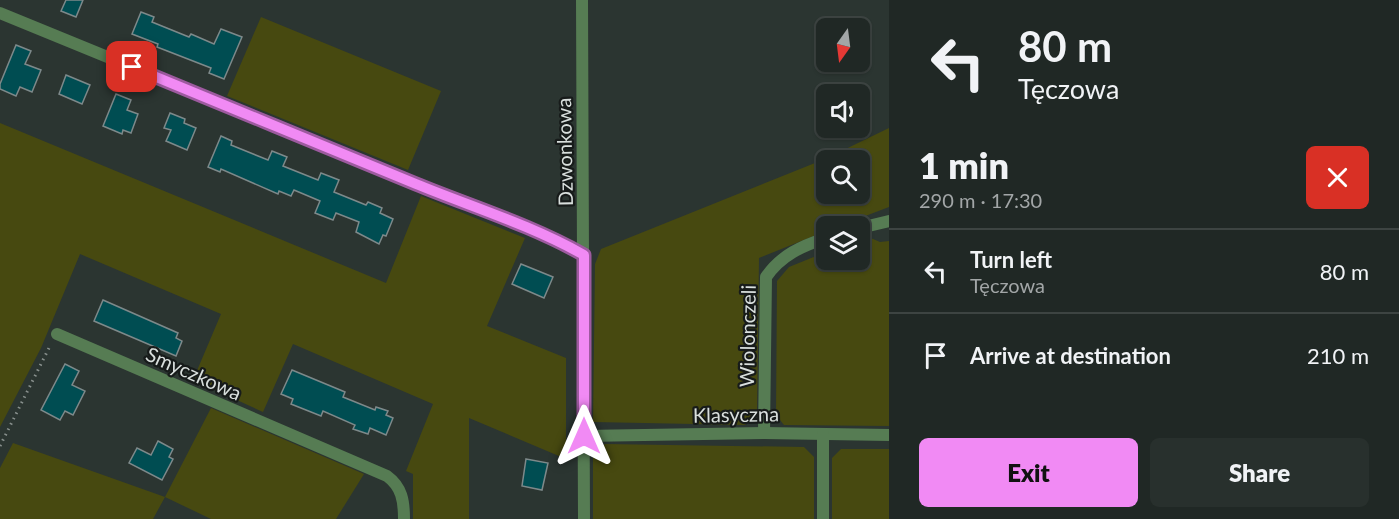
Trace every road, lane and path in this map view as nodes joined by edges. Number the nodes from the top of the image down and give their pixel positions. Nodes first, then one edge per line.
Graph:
1 (582, 0) edge
2 (0, 13) edge
3 (889, 221) edge
4 (870, 224) edge
5 (816, 241) edge
6 (584, 255) junction
7 (57, 334) joint
8 (764, 433) junction
9 (823, 434) junction
10 (889, 435) edge
11 (584, 436) junction
12 (0, 446) edge
13 (405, 519) edge
14 (584, 519) edge
15 (823, 519) edge

1 - 6 street, Dzwonkowa
2 - 6 street
3 - 4 street
5 - 8 street, Wiolonczeli
6 - 11 street, Dzwonkowa
7 - 12 path
7 - 13 street, Smyczkowa
8 - 9 street, Klasyczna
8 - 11 street, Klasyczna
9 - 10 street, Klasyczna
9 - 15 street
11 - 14 street, Dzwonkowa

